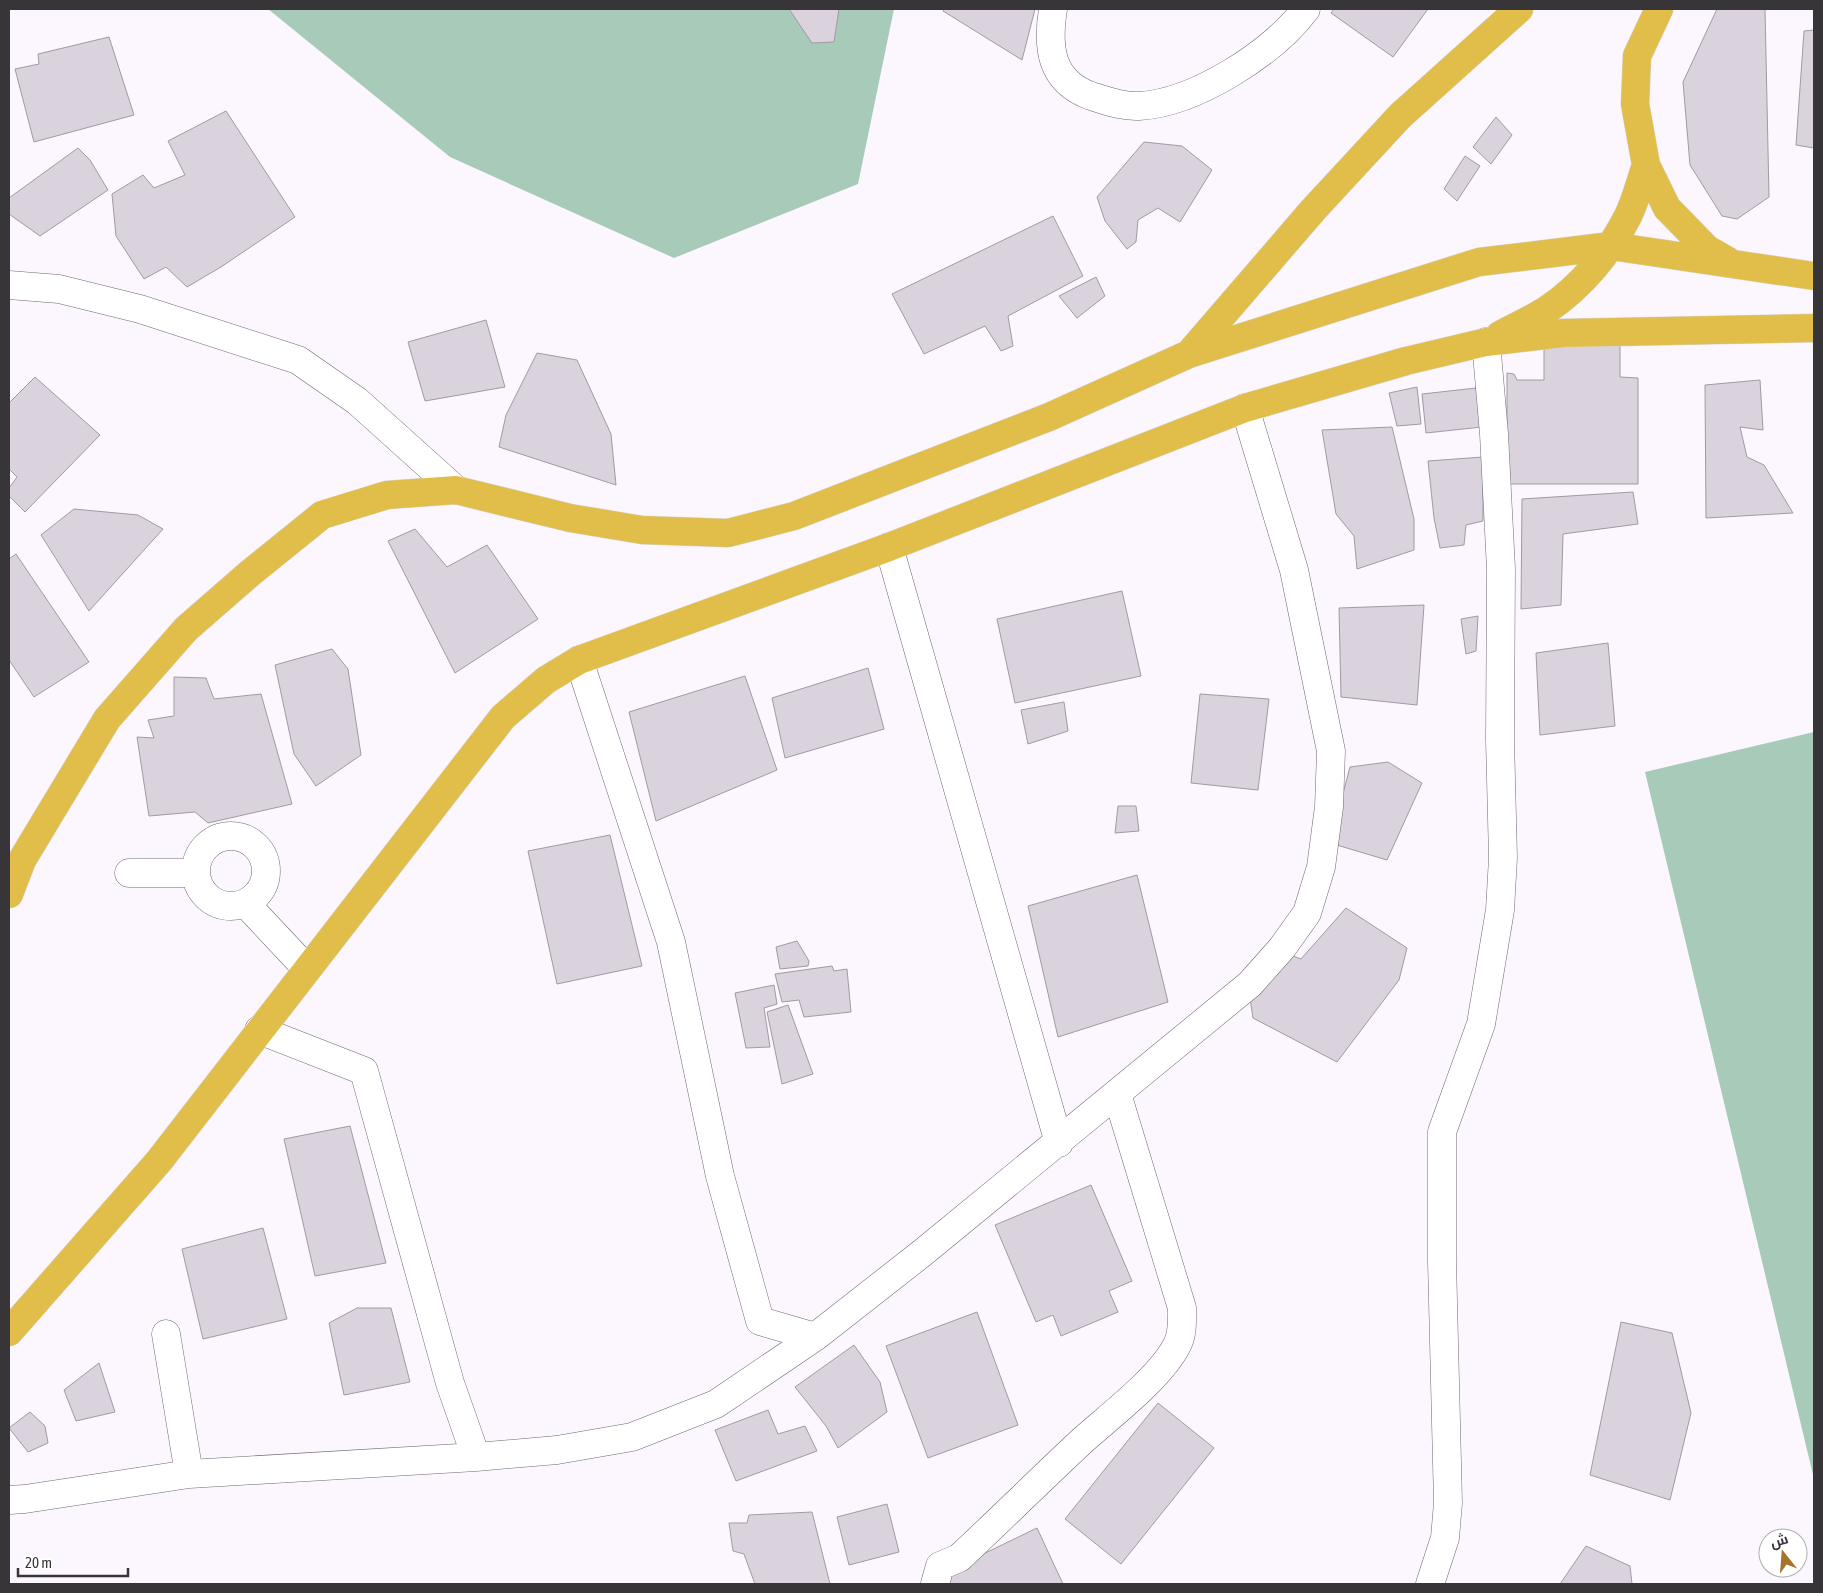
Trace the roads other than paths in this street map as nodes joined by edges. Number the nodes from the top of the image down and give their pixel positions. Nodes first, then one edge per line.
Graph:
1 (1053, 9) edge
2 (1306, 9) edge
3 (1519, 9) edge
4 (1659, 9) edge
5 (1646, 165) junction
6 (1611, 246) junction
7 (1731, 264) junction
8 (1814, 276) edge
9 (9, 284) edge
10 (1814, 328) edge
11 (1486, 342) junction
12 (1189, 354) junction
13 (1245, 408) junction
14 (456, 490) junction
15 (889, 547) junction
16 (579, 660) junction
17 (16, 859) edge
18 (196, 872) junction
19 (129, 873) dead end
20 (9, 894) edge
21 (246, 904) junction
22 (307, 969) junction
23 (259, 1030) junction
24 (1117, 1094) junction
25 (1058, 1143) junction
26 (9, 1332) edge
27 (166, 1334) dead end
28 (815, 1337) junction
29 (476, 1457) junction
30 (189, 1474) junction
31 (9, 1500) edge
32 (935, 1584) edge
33 (1430, 1584) edge

1 - 2 street
3 - 12 highway
4 - 5 highway
5 - 6 highway
5 - 7 highway
6 - 7 highway
6 - 11 highway
6 - 12 highway
7 - 8 highway
9 - 14 street
10 - 11 highway
11 - 13 highway
11 - 33 street
12 - 14 highway
13 - 15 highway
13 - 24 street
14 - 17 highway
15 - 16 highway
15 - 25 street
16 - 22 highway
16 - 28 street
17 - 20 highway
18 - 19 street
18 - 21 street
18 - 21 street
21 - 22 street
22 - 23 highway
23 - 26 highway
23 - 29 street
24 - 25 street
24 - 32 street
25 - 28 street
27 - 30 street
28 - 29 street
29 - 30 street
30 - 31 street

